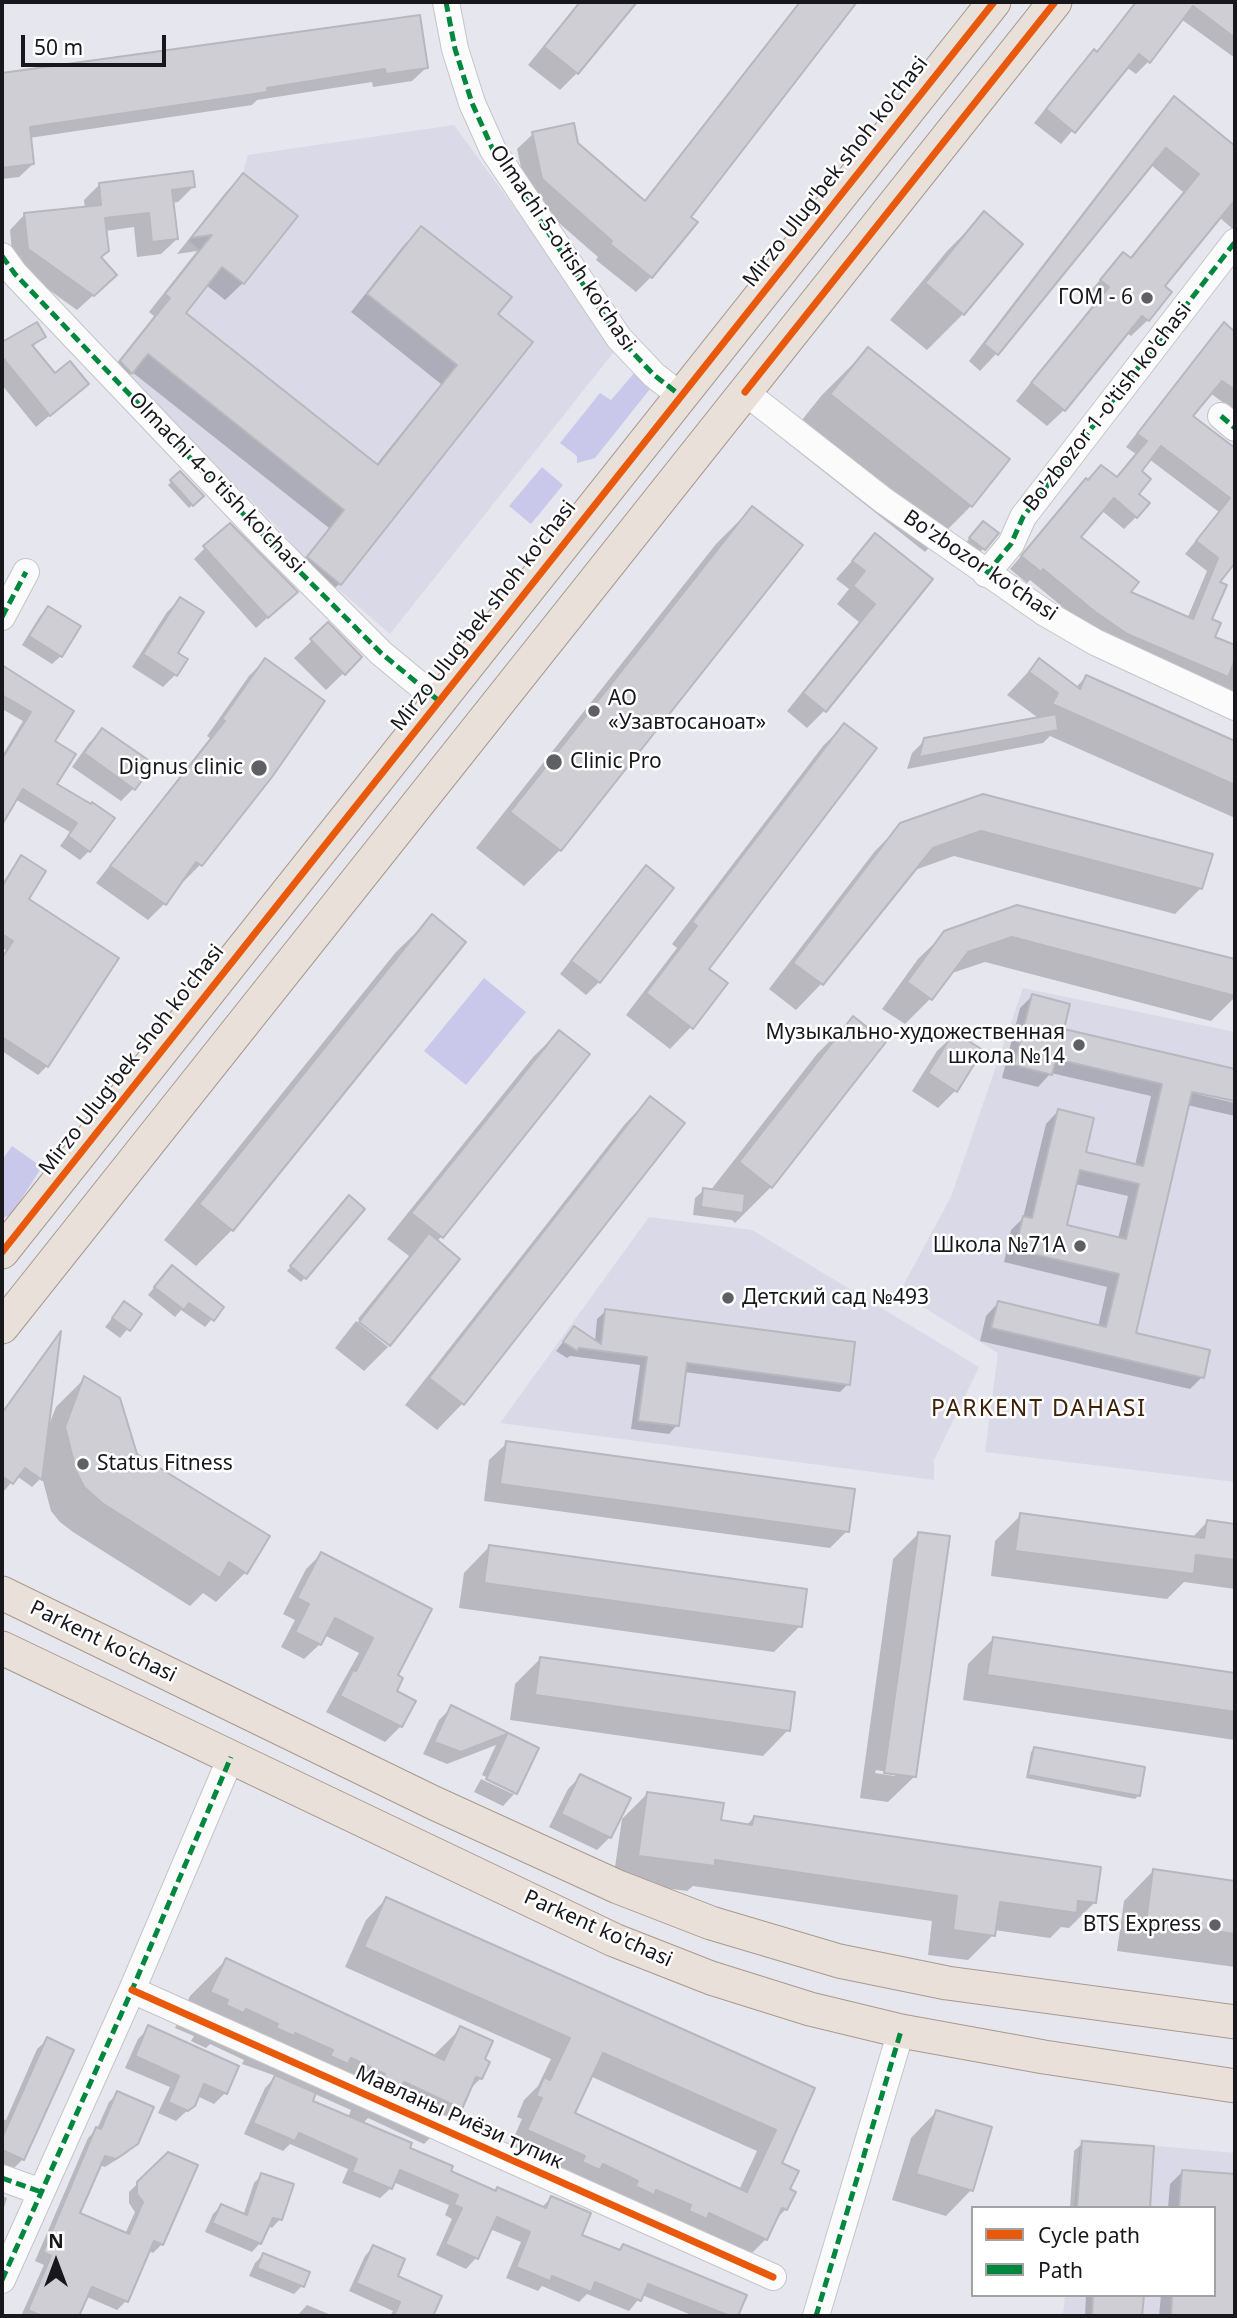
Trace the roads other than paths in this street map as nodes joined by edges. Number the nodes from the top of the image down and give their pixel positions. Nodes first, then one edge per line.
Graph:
1 (446, 2) edge
2 (994, 2) edge
3 (1055, 2) edge
4 (1235, 242) edge
5 (2, 256) edge
6 (708, 363) junction
7 (745, 392) junction
8 (681, 396) junction
9 (26, 572) dead end
10 (986, 574) junction
11 (2, 617) edge
12 (439, 701) junction
13 (1235, 707) edge
14 (351, 813) junction
15 (387, 842) junction
16 (3, 1249) edge
17 (2, 1328) edge
18 (2, 1593) edge
19 (2, 1648) edge
20 (231, 1757) junction
21 (132, 1990) junction
22 (1235, 2022) edge
23 (901, 2031) junction
24 (1235, 2086) edge
25 (2, 2178) edge
26 (41, 2192) junction
27 (773, 2277) dead end
28 (2, 2280) edge
29 (816, 2316) edge

1 - 8 street, Olmachi 5-o'tish ko'chasi
2 - 6 main road, Mirzo Ulug'bek shoh ko'chasi
3 - 7 main road
4 - 10 street, Bo'zbozor 1-o'tish ko'chasi
5 - 12 street, Olmachi 4-o'tish ko'chasi
6 - 7 main road
6 - 8 main road, Mirzo Ulug'bek shoh ko'chasi
7 - 10 street, Bo'zbozor ko'chasi
7 - 15 main road
8 - 12 main road, Mirzo Ulug'bek shoh ko'chasi
9 - 11 street
10 - 13 street, Bo'zbozor ko'chasi
12 - 14 main road, Mirzo Ulug'bek shoh ko'chasi
14 - 15 main road
14 - 16 main road, Mirzo Ulug'bek shoh ko'chasi
15 - 17 main road
18 - 22 main road, Parkent ko'chasi
19 - 20 main road, Parkent ko'chasi
20 - 21 street
20 - 23 main road, Parkent ko'chasi
21 - 26 street
21 - 27 street, Мавланы Риёзи тупик
23 - 24 main road, Parkent ko'chasi
23 - 29 street
25 - 26 street
26 - 28 street

